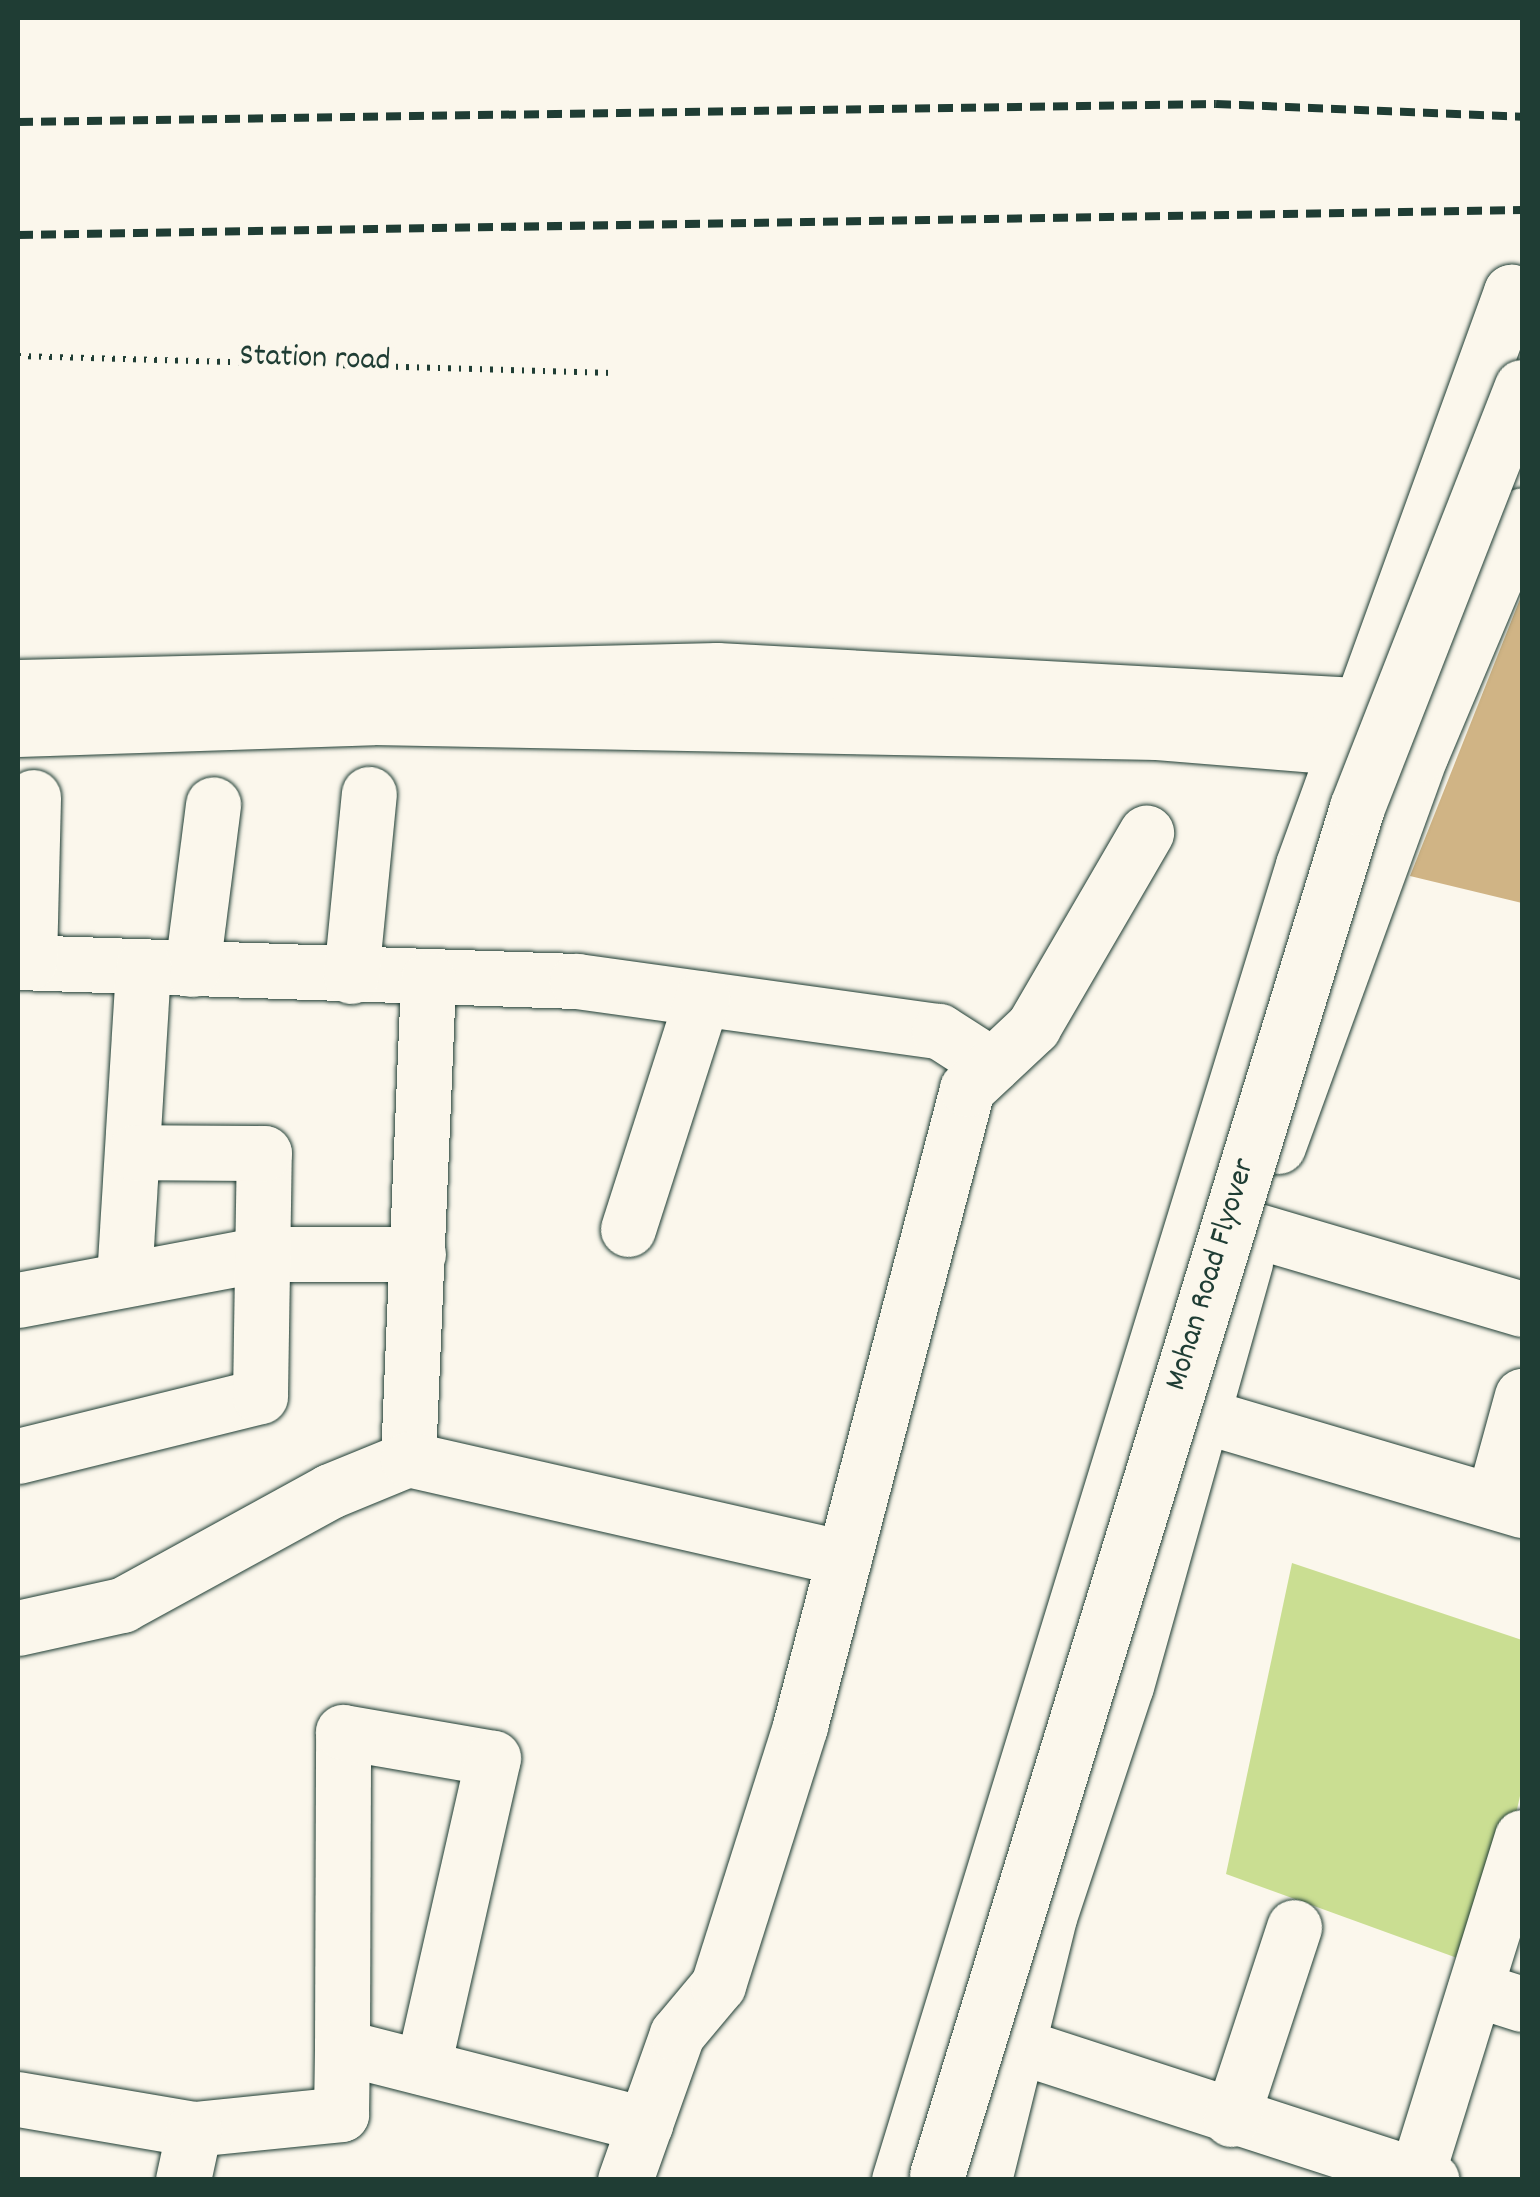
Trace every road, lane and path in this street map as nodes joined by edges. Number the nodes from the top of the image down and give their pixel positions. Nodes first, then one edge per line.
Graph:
1 (1517, 294) edge
2 (18, 356) edge
3 (613, 373) dead end
4 (1522, 387) edge
5 (1522, 514) edge
6 (1386, 637) junction
7 (18, 687) edge
8 (336, 698) junction
9 (1441, 708) junction
10 (1352, 726) junction
11 (18, 729) edge
12 (369, 794) dead end
13 (33, 797) dead end
14 (214, 804) dead end
15 (1146, 832) dead end
16 (23, 962) edge
17 (167, 968) junction
18 (350, 976) junction
19 (428, 979) junction
20 (702, 998) junction
21 (992, 1065) junction
22 (134, 1152) junction
23 (628, 1229) dead end
24 (1254, 1230) junction
25 (262, 1254) junction
26 (418, 1254) junction
27 (124, 1280) junction
28 (18, 1300) edge
29 (1522, 1308) edge
30 (1522, 1396) edge
31 (1200, 1415) junction
32 (18, 1456) edge
33 (408, 1459) junction
34 (1508, 1506) edge
35 (844, 1558) junction
36 (18, 1628) edge
37 (1522, 1837) edge
38 (1294, 1927) dead end
39 (1499, 1996) edge
40 (342, 2046) junction
41 (1016, 2046) junction
42 (422, 2067) junction
43 (18, 2100) edge
44 (1231, 2119) junction
45 (188, 2154) edge
46 (641, 2162) edge
47 (940, 2178) edge
48 (1421, 2178) edge

1 - 6 street
2 - 3 path, Station road
4 - 47 street, Mohan Road Flyover, bridge
5 - 9 street
6 - 9 street
6 - 10 street
7 - 8 street
8 - 10 street
8 - 11 street
9 - 10 street
9 - 24 street
10 - 47 street
12 - 18 street
13 - 16 street
14 - 17 street
15 - 21 street
16 - 17 street
17 - 18 street
17 - 22 street
18 - 19 street
19 - 20 street
19 - 26 street
20 - 21 street
20 - 23 street
21 - 35 street
22 - 25 street
22 - 27 street
24 - 29 street
24 - 31 street
25 - 26 street
25 - 27 street
25 - 32 street
26 - 33 street
27 - 28 street
30 - 34 street
31 - 34 street
31 - 41 street
33 - 35 street
33 - 36 street
35 - 46 street
37 - 39 street
38 - 44 street
39 - 48 street
40 - 42 street
40 - 42 street
40 - 45 street
41 - 44 street
41 - 47 street
42 - 46 street
43 - 45 street
44 - 48 street

